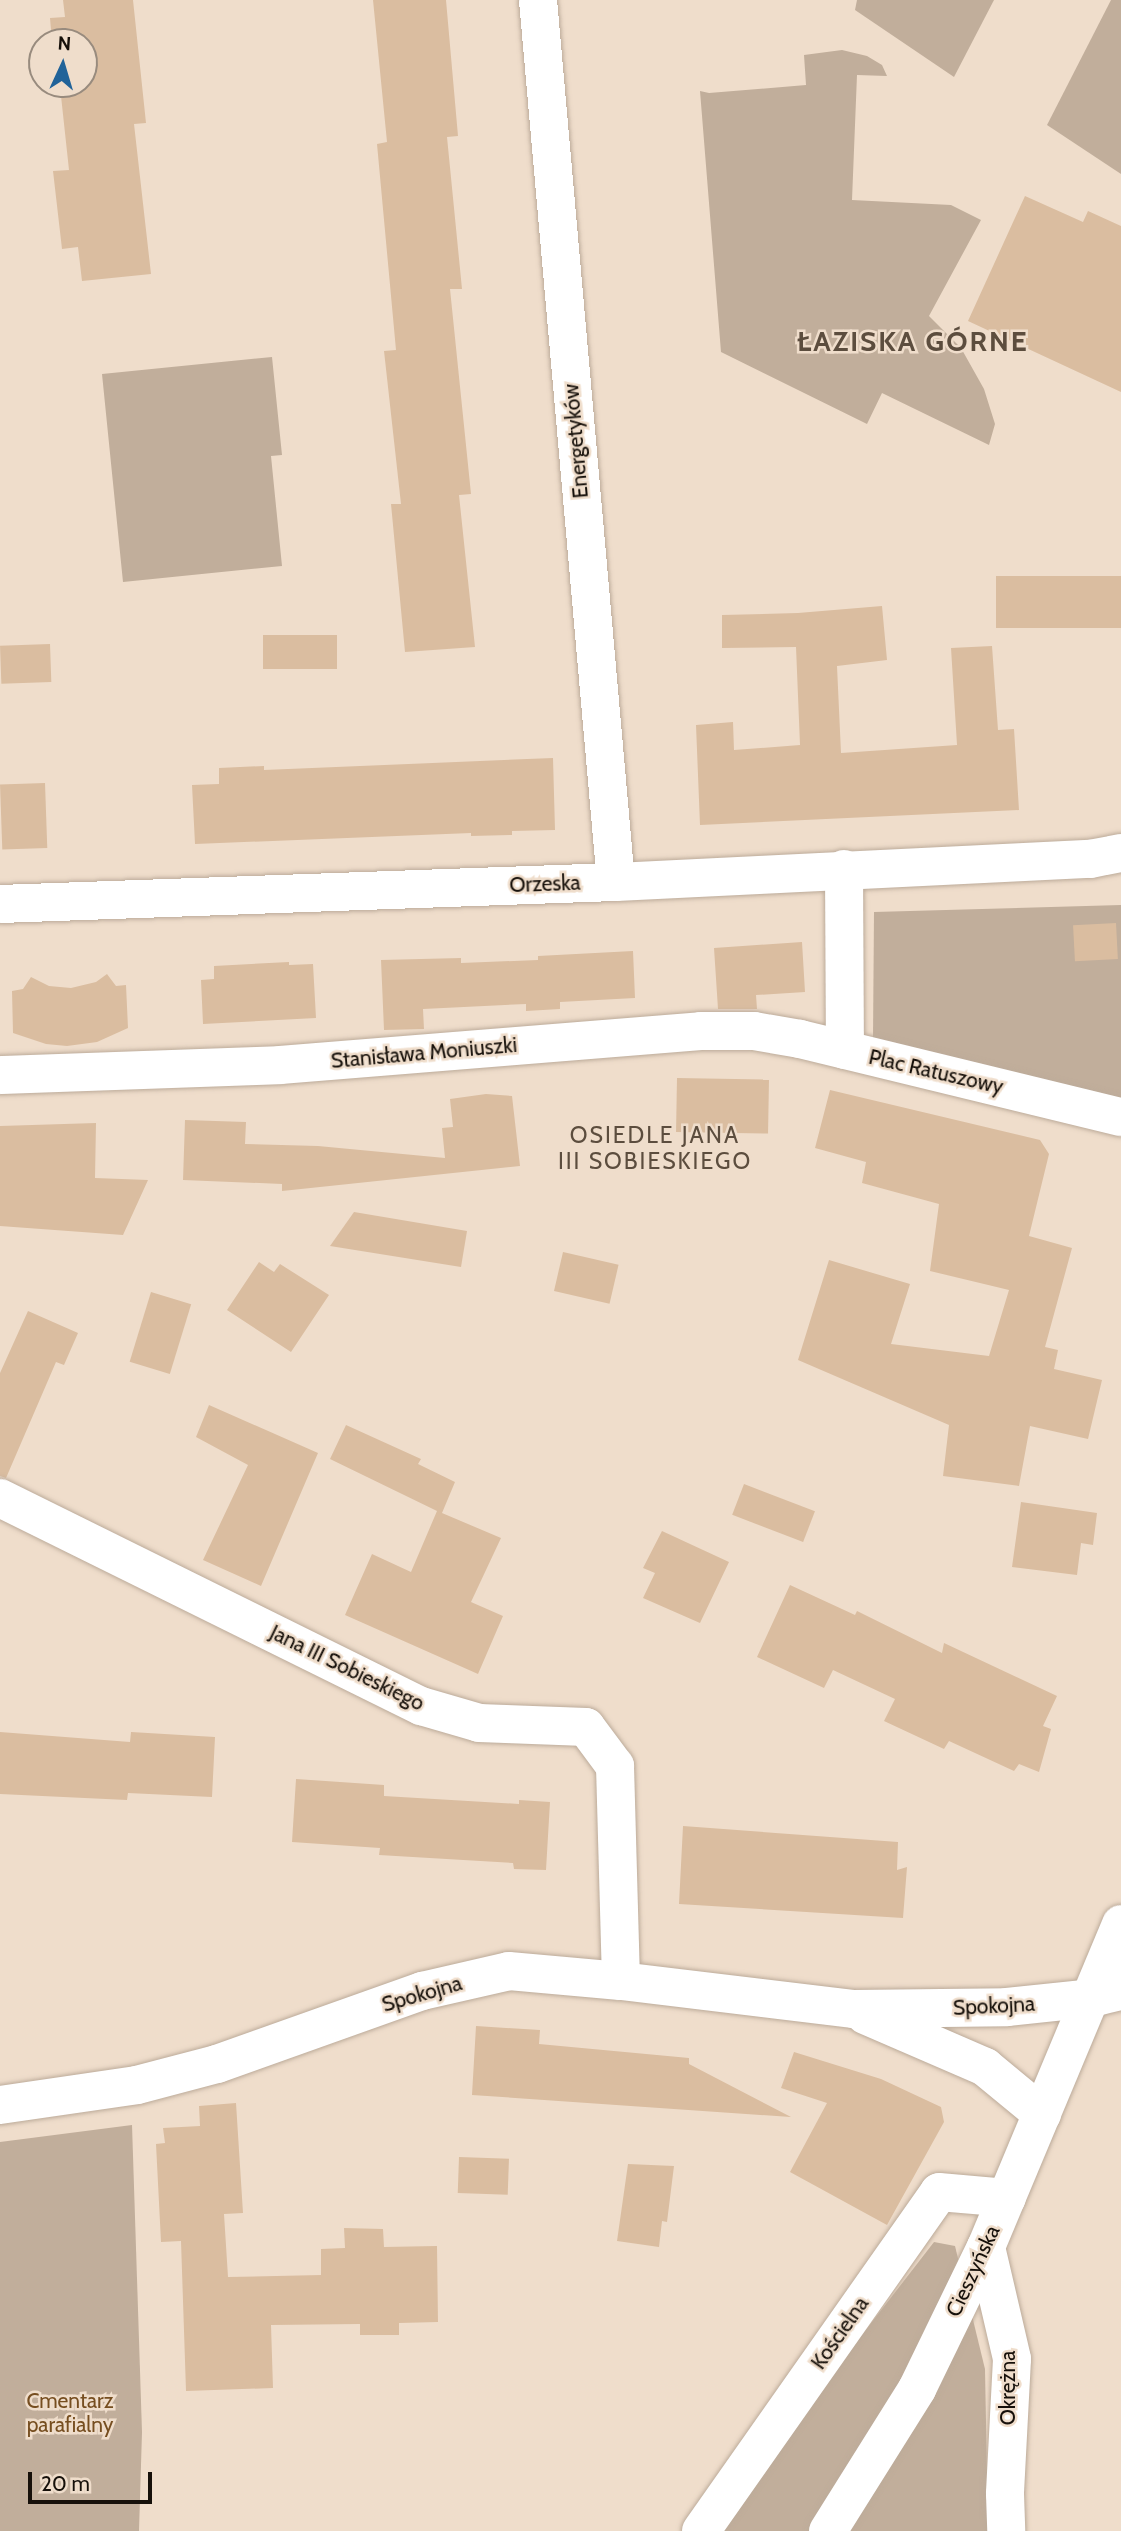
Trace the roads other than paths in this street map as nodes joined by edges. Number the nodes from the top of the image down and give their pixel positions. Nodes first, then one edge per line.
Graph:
1 (538, 0) edge
2 (1111, 858) edge
3 (844, 869) junction
4 (616, 882) junction
5 (0, 904) edge
6 (845, 1050) junction
7 (0, 1075) edge
8 (1121, 1117) edge
9 (0, 1498) edge
10 (1121, 1924) edge
11 (621, 1981) junction
12 (1106, 1995) edge
13 (853, 2010) junction
14 (0, 2105) edge
15 (1042, 2114) junction
16 (1007, 2198) junction
17 (986, 2247) junction
18 (701, 2531) edge
19 (828, 2531) edge
20 (1006, 2531) edge

1 - 4 street, Energetyków
2 - 3 street, Orzeska
3 - 4 street, Orzeska
3 - 6 street, Plac Ratuszowy
4 - 5 street, Orzeska
6 - 7 street, Stanisława Moniuszki
6 - 8 street, Plac Ratuszowy
9 - 11 street, Jana III Sobieskiego
10 - 12 street, Cieszyńska
11 - 13 street, Spokojna
11 - 14 street, Spokojna
12 - 13 street, Spokojna
12 - 15 street, Cieszyńska
13 - 15 street, Spokojna
15 - 16 street, Cieszyńska
16 - 17 street, Cieszyńska
16 - 18 street, Kościelna
17 - 19 street, Cieszyńska
17 - 20 street, Okrężna

